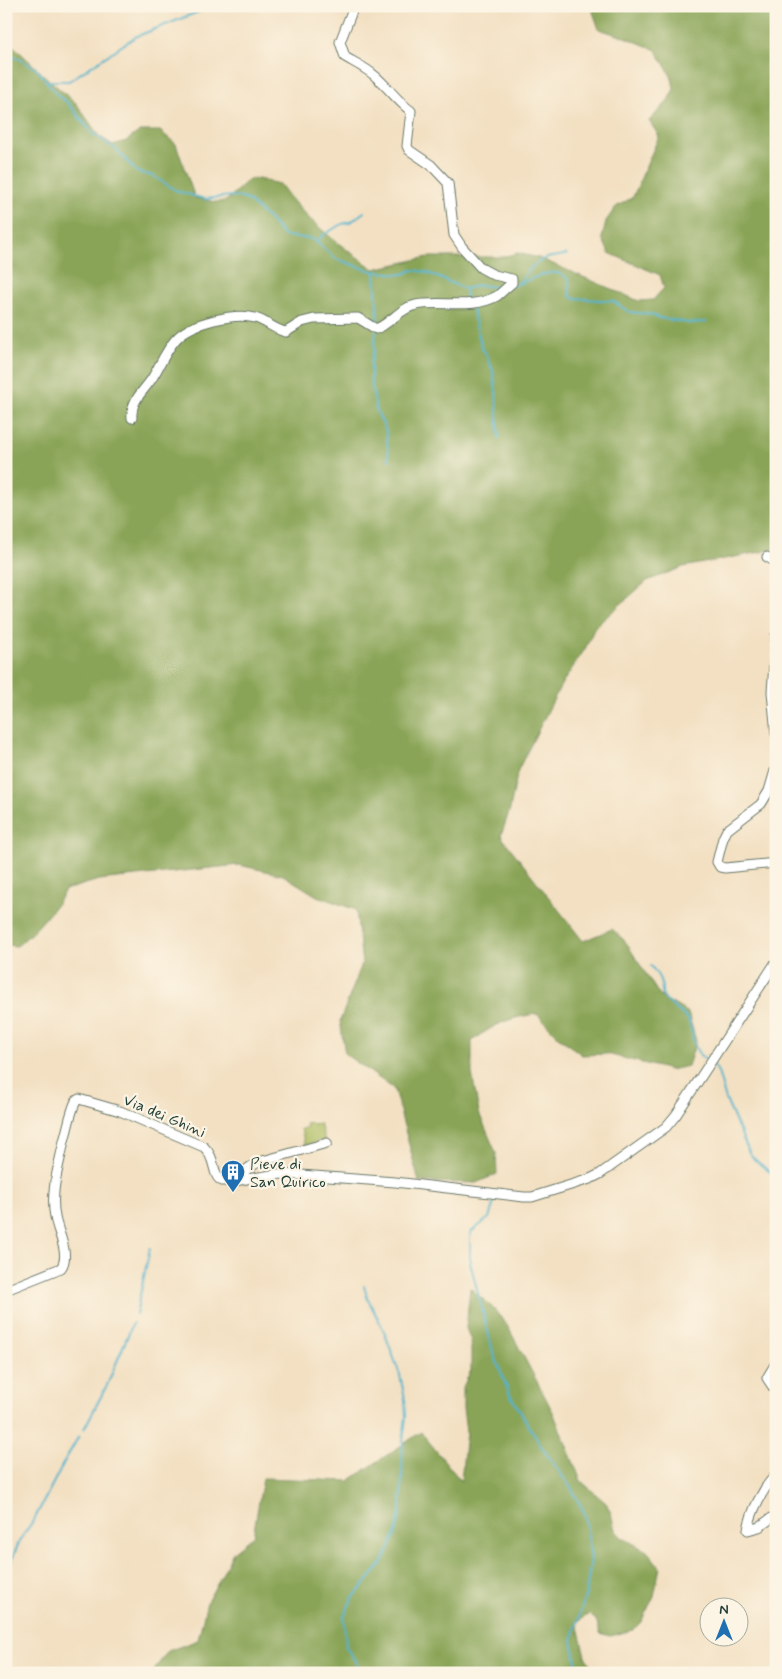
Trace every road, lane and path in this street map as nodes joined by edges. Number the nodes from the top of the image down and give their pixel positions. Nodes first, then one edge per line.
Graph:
1 (354, 6) edge
2 (132, 418) dead end
3 (776, 635) edge
4 (776, 734) edge
5 (776, 767) edge
6 (776, 863) edge
7 (776, 962) edge
8 (327, 1143) dead end
9 (228, 1182) junction
10 (6, 1290) edge
11 (776, 1363) edge
12 (776, 1387) edge
13 (776, 1474) edge
14 (776, 1515) edge

1 - 2 street
3 - 4 street
5 - 6 street
7 - 9 street
8 - 9 street
9 - 10 street, Via dei Ghini
11 - 12 street
13 - 14 street

